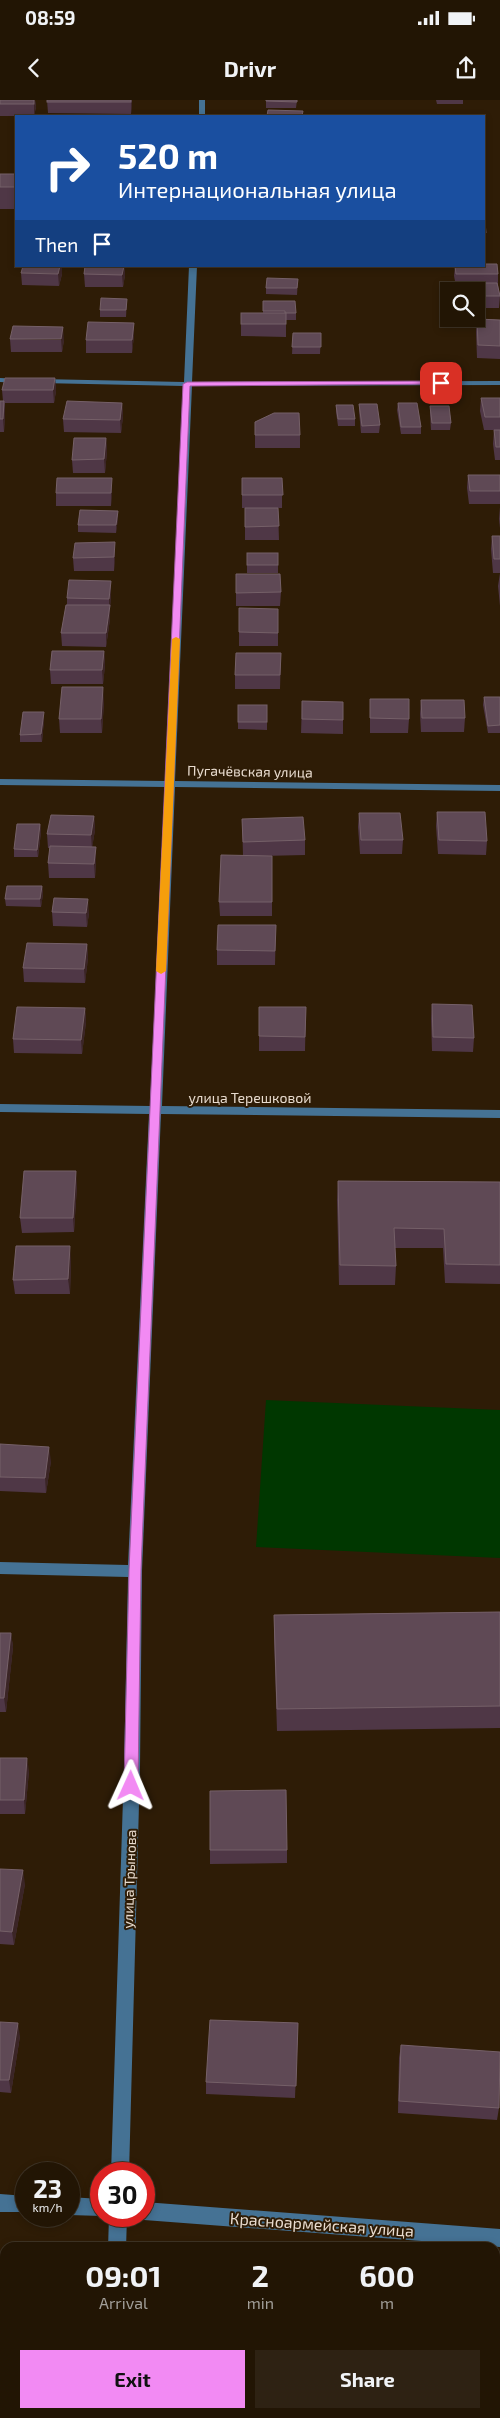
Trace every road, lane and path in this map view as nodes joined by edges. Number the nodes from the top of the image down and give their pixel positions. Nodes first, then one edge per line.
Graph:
1 (202, 100) edge
2 (202, 115) edge
3 (193, 267) edge
4 (0, 380) edge
5 (500, 383) edge
6 (187, 384) junction
7 (0, 782) edge
8 (170, 784) junction
9 (500, 788) edge
10 (0, 1108) edge
11 (155, 1111) junction
12 (500, 1114) edge
13 (0, 1568) edge
14 (135, 1570) junction
15 (120, 2162) edge
16 (0, 2203) edge
17 (15, 2204) edge
18 (155, 2212) edge
19 (118, 2227) edge
20 (500, 2238) edge
21 (117, 2242) edge

1 - 2 street
3 - 6 street, улица Трынова
4 - 6 street
5 - 6 street
6 - 8 street, улица Трынова
7 - 8 street, Пугачёвская улица
8 - 9 street, Пугачёвская улица
8 - 11 street, улица Трынова
10 - 11 street, улица Терешковой
11 - 12 street, улица Терешковой
11 - 14 street, улица Трынова
13 - 14 street
14 - 15 street, улица Трынова
16 - 17 street
18 - 20 street, Красноармейская улица
19 - 21 street

